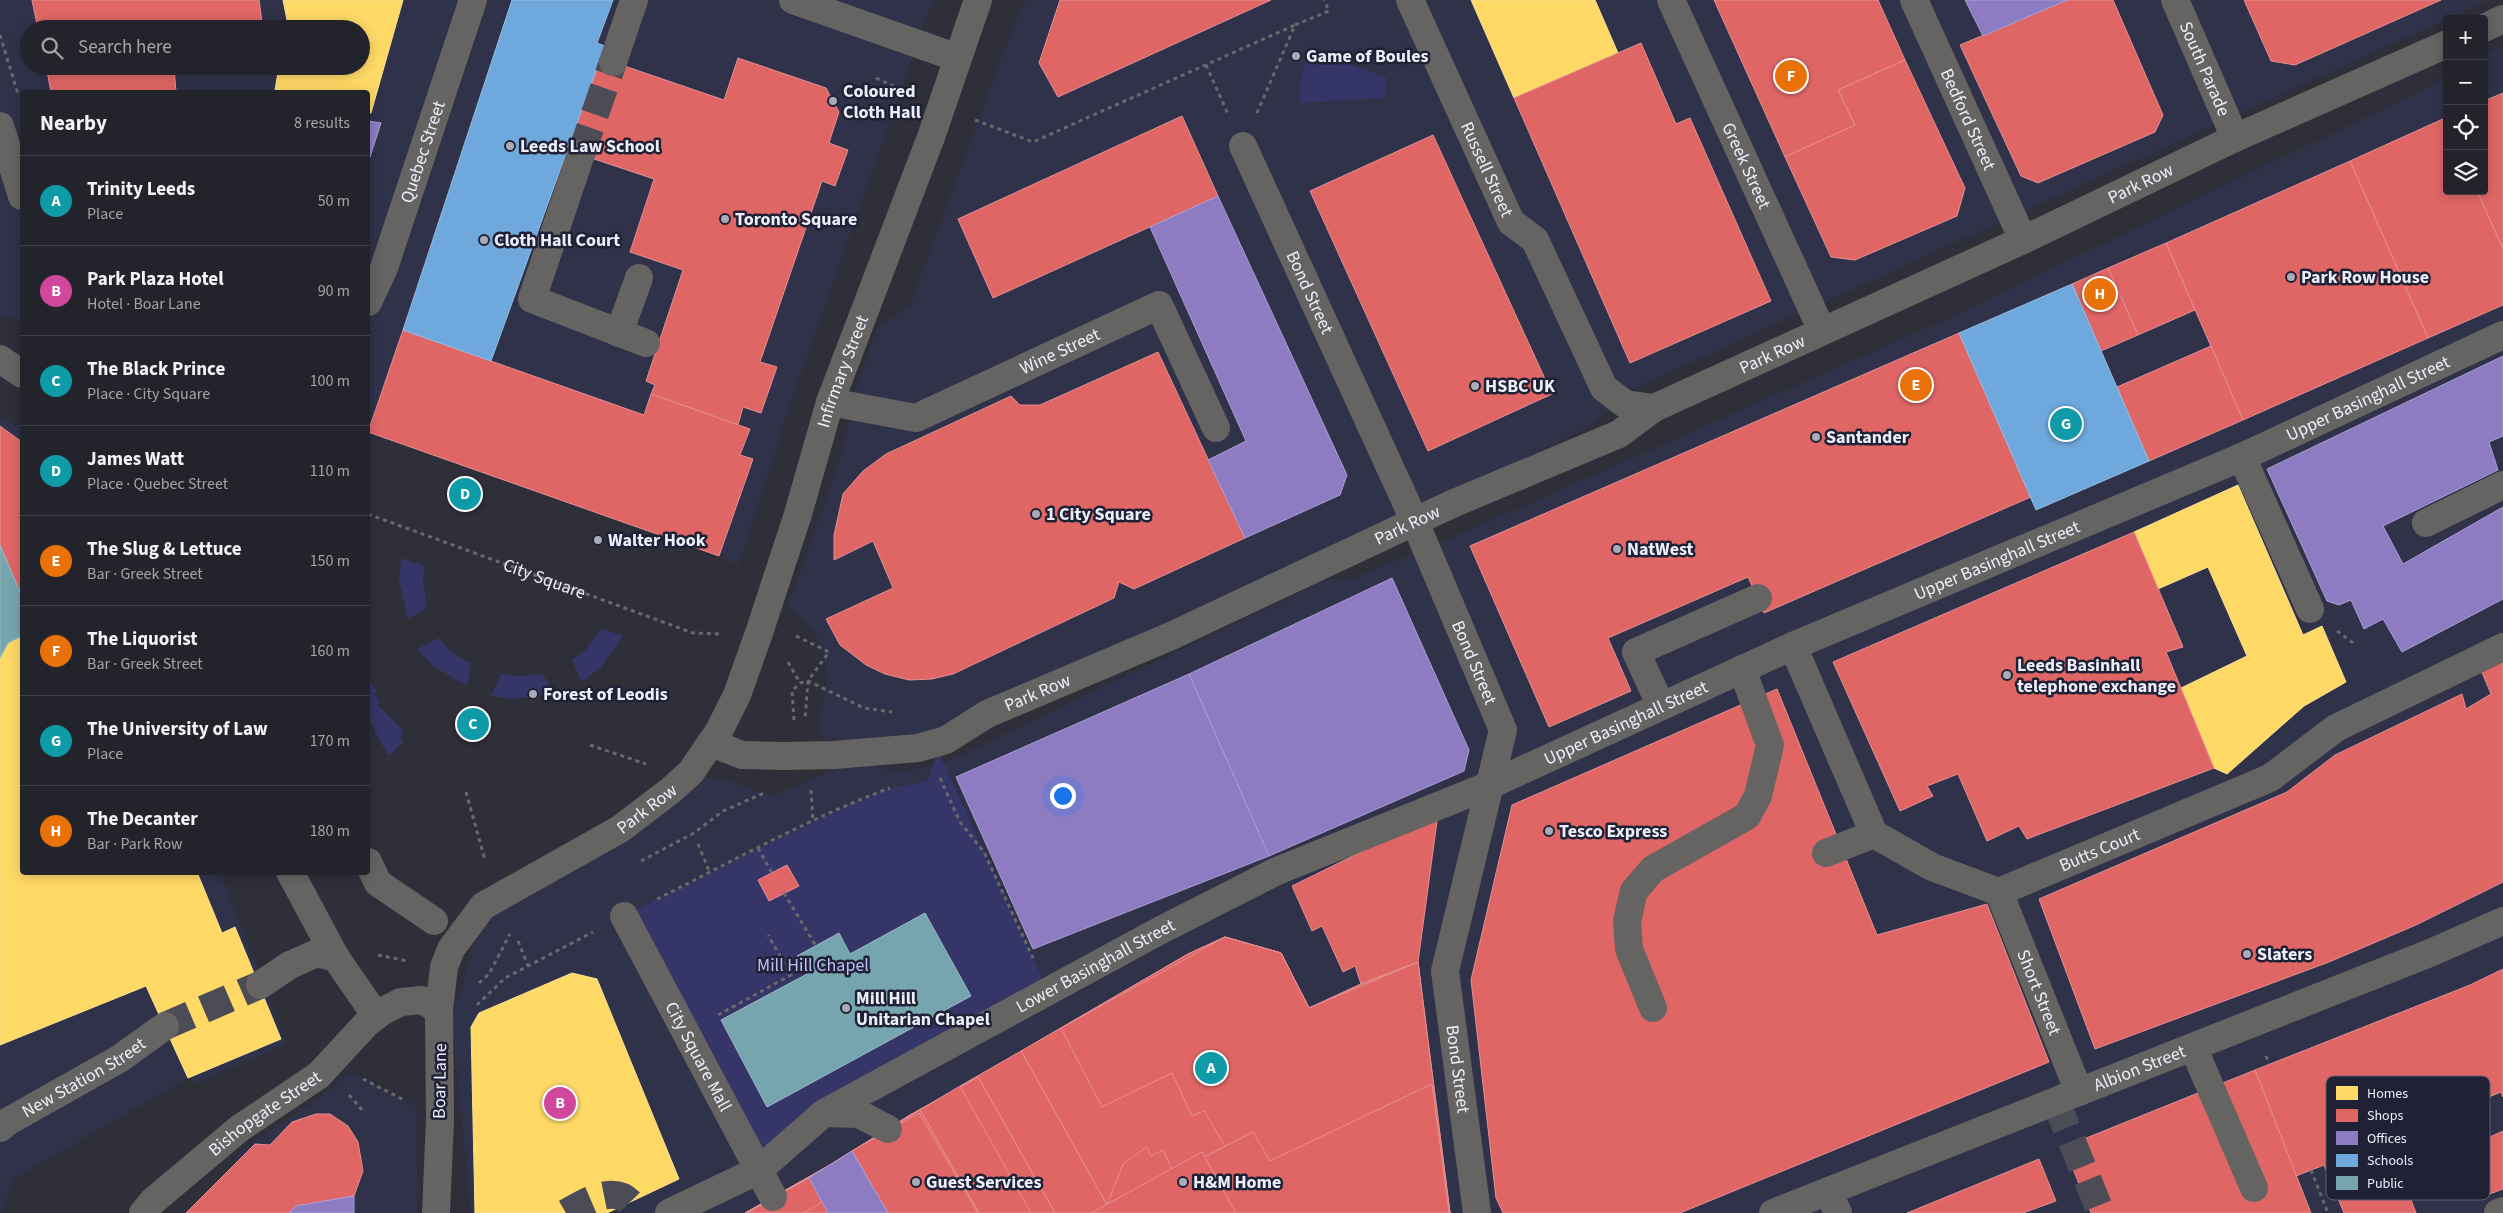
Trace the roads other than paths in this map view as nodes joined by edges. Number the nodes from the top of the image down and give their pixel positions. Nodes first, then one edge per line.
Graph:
1 (634, 0) edge
2 (793, 0) edge
3 (978, 0) edge
4 (1410, 0) edge
5 (1671, 0) edge
6 (1914, 0) edge
7 (2175, 0) edge
8 (470, 10) edge
9 (2503, 19) edge
10 (2488, 26) edge
11 (2443, 46) edge
12 (958, 58) junction
13 (613, 62) tunnel mouth
14 (0, 126) edge
15 (2235, 138) junction
16 (1243, 146) road end
17 (581, 154) tunnel mouth
18 (20, 190) edge
19 (2023, 240) junction
20 (639, 278) dead end
21 (370, 298) edge
22 (1822, 331) junction
23 (619, 333) junction
24 (2503, 335) edge
25 (646, 343) dead end
26 (0, 359) edge
27 (20, 373) edge
28 (830, 402) junction
29 (1654, 408) junction
30 (1216, 428) dead end
31 (2242, 457) junction
32 (2503, 485) edge
33 (1415, 522) junction
34 (2426, 523) dead end
35 (1758, 598) dead end
36 (2310, 609) dead end
37 (1793, 646) junction
38 (2503, 648) edge
39 (1742, 669) junction
40 (1662, 706) junction
41 (711, 743) junction
42 (1490, 785) junction
43 (1874, 834) junction
44 (1826, 853) dead end
45 (370, 866) edge
46 (292, 875) edge
47 (1999, 892) junction
48 (624, 916) road end
49 (2503, 921) edge
50 (434, 922) dead end
51 (336, 958) junction
52 (260, 985) tunnel mouth
53 (1653, 1008) dead end
54 (439, 1010) junction
55 (380, 1013) junction
56 (165, 1026) tunnel mouth
57 (2193, 1047) junction
58 (2080, 1092) junction
59 (824, 1113) junction
60 (0, 1128) edge
61 (888, 1128) dead end
62 (759, 1170) junction
63 (2254, 1188) dead end
64 (773, 1197) dead end
65 (1833, 1202) edge
66 (2503, 1211) edge
67 (143, 1213) edge
68 (436, 1213) edge
69 (669, 1213) edge
70 (1477, 1213) edge
71 (1773, 1213) edge
72 (2498, 1213) edge

1 - 13 street
2 - 12 street
3 - 12 street, Infirmary Street
4 - 29 street, Russell Street
5 - 22 street, Greek Street
6 - 19 street, Bedford Street
7 - 15 street, South Parade
8 - 21 street, Quebec Street
9 - 10 street
11 - 15 street, Park Row
12 - 28 street, Infirmary Street
14 - 18 street
15 - 19 street, Park Row
16 - 33 street, Bond Street
17 - 23 street
19 - 22 street, Park Row
20 - 23 street
22 - 29 street, Park Row
23 - 25 street
24 - 31 street, Upper Basinghall Street
26 - 27 street
28 - 30 street, Wine Street
28 - 41 street, Infirmary Street
29 - 33 street, Park Row
31 - 36 street
31 - 37 street, Upper Basinghall Street
32 - 34 street
33 - 41 street, Park Row
33 - 42 street, Bond Street
35 - 40 street
37 - 39 street, Upper Basinghall Street
37 - 43 street
38 - 47 street, Butts Court
39 - 40 street, Upper Basinghall Street
39 - 53 street
40 - 42 street, Upper Basinghall Street
41 - 54 street, Park Row
42 - 59 street, Lower Basinghall Street
42 - 70 street, Bond Street
43 - 44 street
43 - 47 street
45 - 50 street
46 - 51 street
47 - 58 street, Short Street
48 - 62 street, City Square Mall
49 - 57 street, Albion Street
51 - 52 street
51 - 55 street
54 - 55 street
54 - 68 street, Boar Lane
55 - 67 street, Bishopgate Street
56 - 60 street, New Station Street
57 - 58 street, Albion Street
57 - 63 street
58 - 65 street, Albion Street
59 - 61 street
59 - 62 street, Lower Basinghall Street
62 - 64 street, City Square Mall
62 - 69 street, Lower Basinghall Street
65 - 71 street, Albion Street
66 - 72 street

